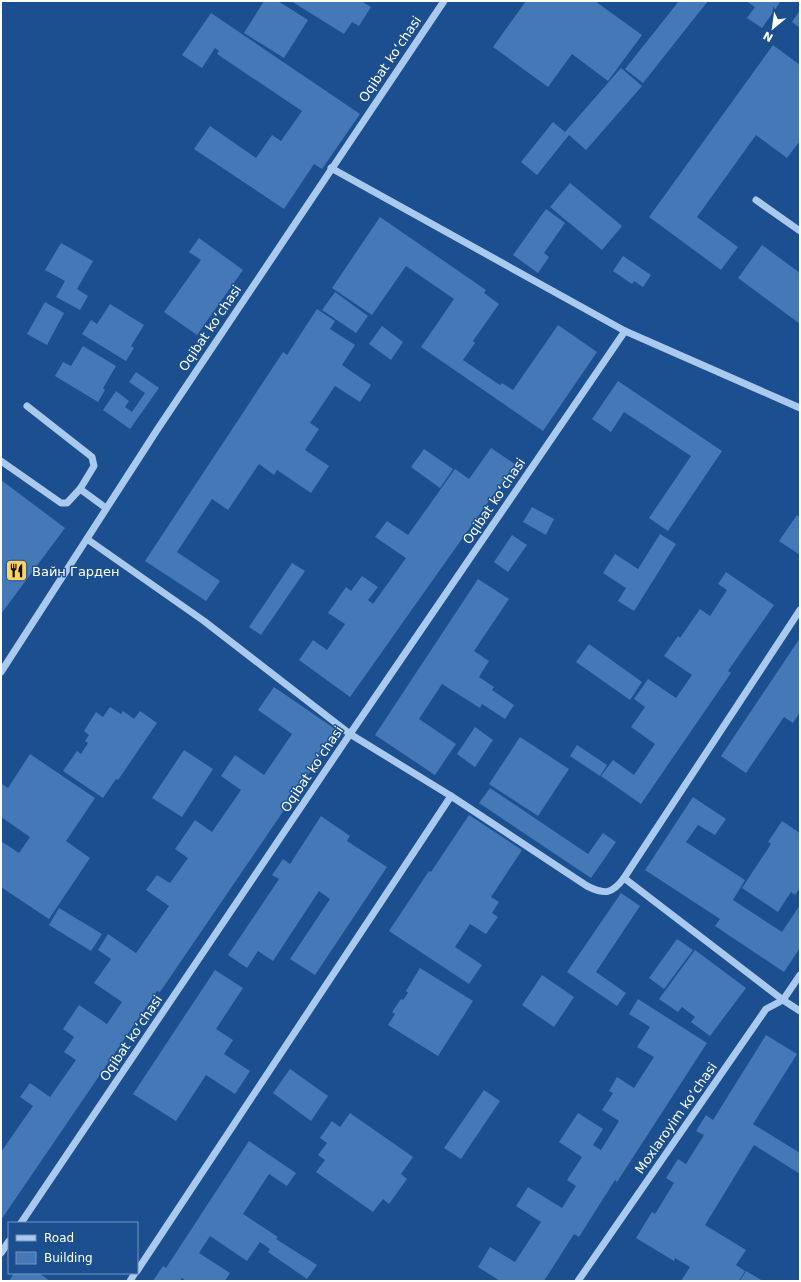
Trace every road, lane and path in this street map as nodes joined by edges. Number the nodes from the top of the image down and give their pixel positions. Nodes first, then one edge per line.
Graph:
1 (444, 1) edge
2 (331, 168) junction
3 (756, 200) dead end
4 (800, 231) edge
5 (625, 331) junction
6 (27, 406) dead end
7 (800, 408) edge
8 (1, 461) edge
9 (80, 489) junction
10 (106, 508) junction
11 (87, 539) junction
12 (800, 610) edge
13 (1, 672) edge
14 (350, 734) junction
15 (451, 796) junction
16 (624, 878) junction
17 (800, 975) edge
18 (783, 1000) junction
19 (800, 1011) edge
20 (22, 1222) edge
21 (8, 1242) edge
22 (1, 1253) edge
23 (138, 1269) edge
24 (578, 1281) edge

1 - 2 street, Oqibat koʻchasi
2 - 5 street
2 - 10 street, Oqibat koʻchasi
3 - 4 street
5 - 7 street
5 - 14 street, Oqibat koʻchasi
6 - 9 street
8 - 9 street
9 - 10 street
10 - 11 street, Oqibat koʻchasi
11 - 13 street, Oqibat koʻchasi
11 - 14 street
12 - 16 street
14 - 15 street
14 - 20 street, Oqibat koʻchasi
15 - 16 street
15 - 23 street
16 - 18 street
17 - 18 street, Moxlaroyim koʻchasi
18 - 19 street
18 - 24 street, Moxlaroyim koʻchasi
21 - 22 street

